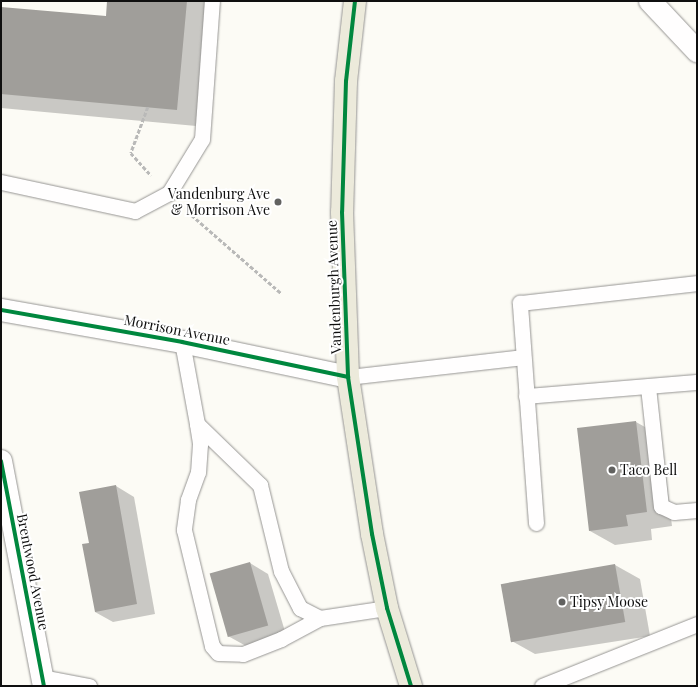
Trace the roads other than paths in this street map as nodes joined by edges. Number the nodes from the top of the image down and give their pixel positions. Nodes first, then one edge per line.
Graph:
1 (212, 1) edge
2 (355, 1) edge
3 (650, 1) edge
4 (697, 51) edge
5 (1, 182) edge
6 (697, 283) edge
7 (1, 310) edge
8 (182, 342) junction
9 (523, 357) junction
10 (348, 377) junction
11 (697, 382) edge
12 (648, 387) junction
13 (526, 396) junction
14 (197, 424) junction
15 (1, 462) edge
16 (697, 510) edge
17 (536, 523) dead end
18 (387, 608) junction
19 (320, 618) junction
20 (697, 624) edge
21 (43, 682) edge
22 (89, 686) edge
23 (411, 686) edge
24 (542, 686) edge

1 - 5 lane
2 - 10 main road, Vandenburgh Avenue
3 - 4 street
6 - 9 lane
7 - 8 street, Morrison Avenue
8 - 10 street, Morrison Avenue
8 - 14 lane
9 - 10 lane
9 - 13 lane
10 - 18 main road, Vandenburgh Avenue
11 - 12 lane
12 - 13 lane
12 - 16 lane
13 - 17 lane
14 - 19 lane
14 - 19 lane
15 - 21 street, Brentwood Avenue
18 - 19 lane
18 - 23 main road, Vandenburgh Avenue
20 - 24 lane
21 - 22 lane

